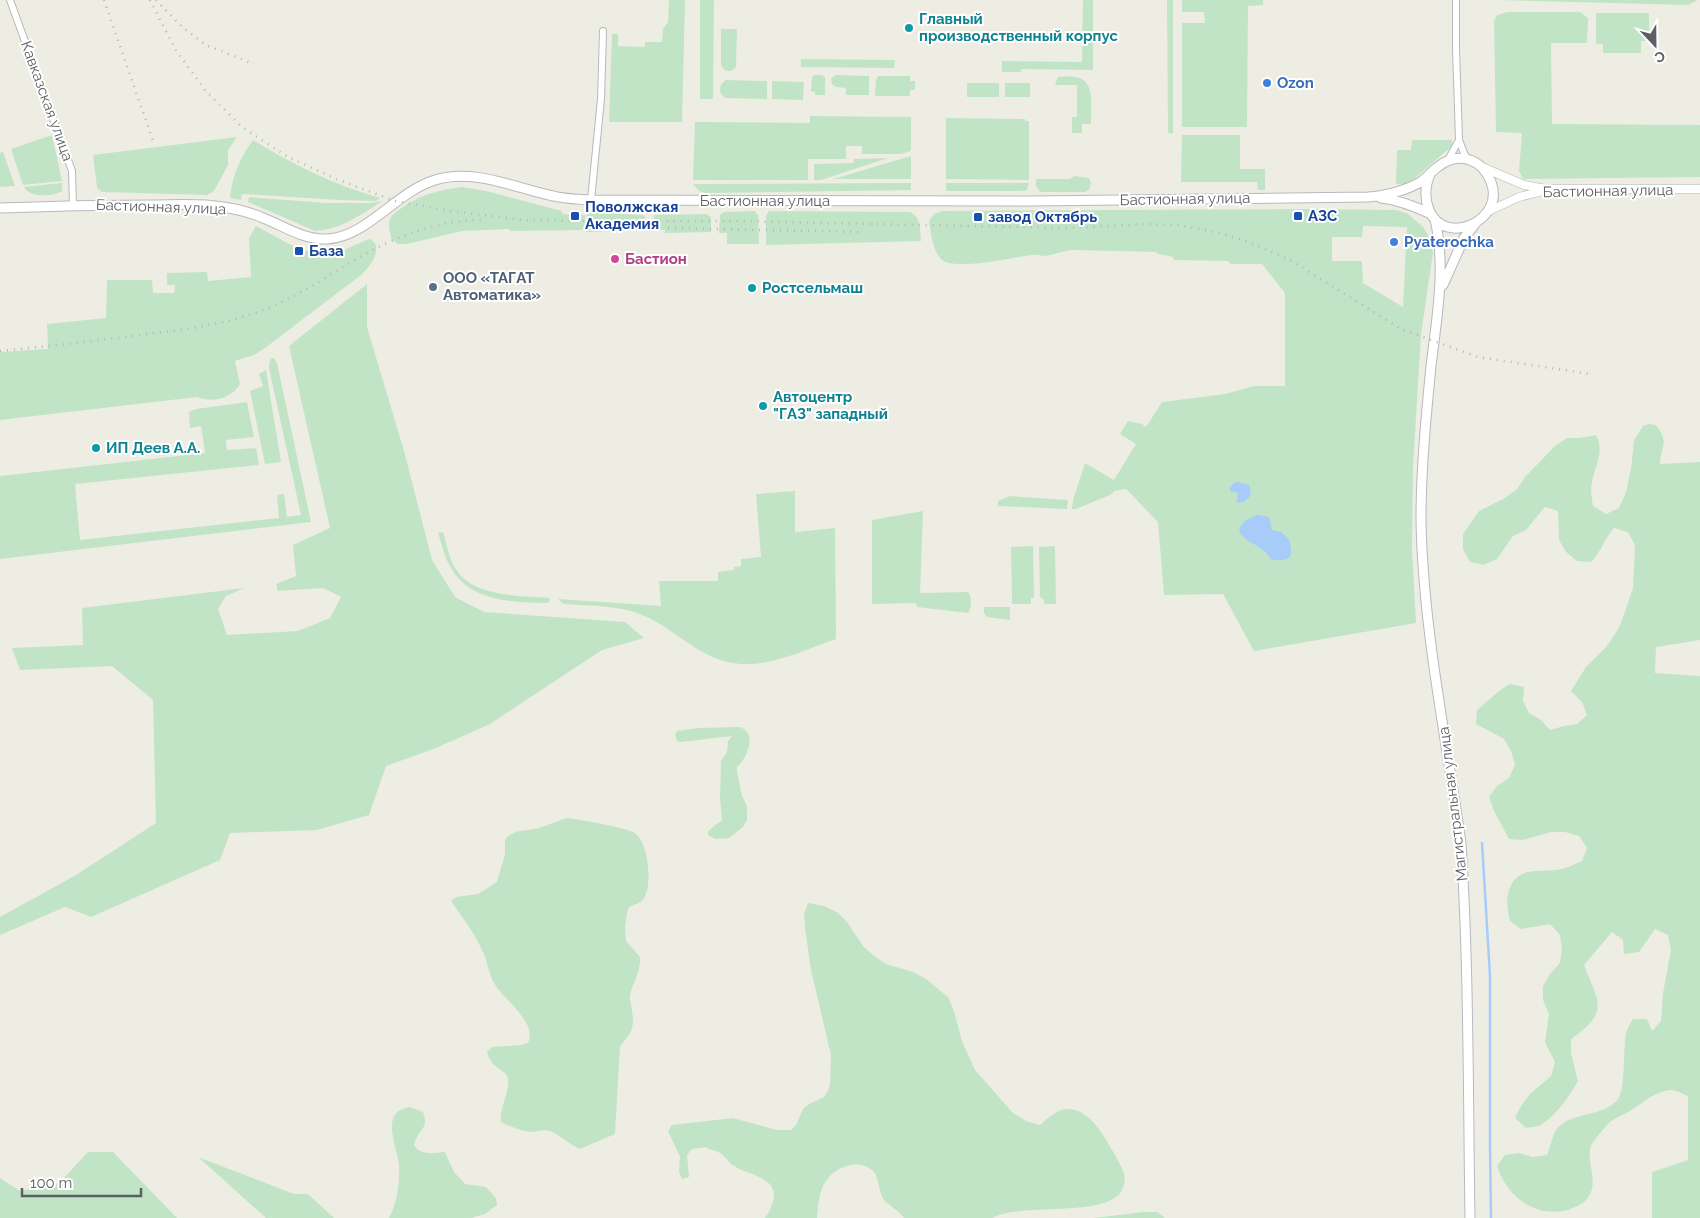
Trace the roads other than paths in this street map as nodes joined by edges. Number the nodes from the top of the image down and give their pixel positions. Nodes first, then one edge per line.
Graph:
1 (10, 0) edge
2 (1456, 0) edge
3 (604, 31) dead end
4 (1459, 140) junction
5 (1467, 158) junction
6 (1448, 160) junction
7 (1482, 167) junction
8 (1430, 174) junction
9 (1551, 189) junction
10 (1700, 189) edge
11 (1373, 197) junction
12 (591, 200) junction
13 (73, 205) junction
14 (0, 208) edge
15 (1489, 211) junction
16 (1433, 216) junction
17 (1476, 223) junction
18 (1440, 289) junction
19 (1470, 1218) edge

1 - 13 street, Кавказская улица
2 - 4 street
3 - 12 street
4 - 5 street
4 - 6 street
5 - 6 main road
5 - 7 main road
6 - 8 main road
7 - 9 street
7 - 15 main road
8 - 11 main road, Бастионная улица
8 - 16 main road
9 - 10 street, Бастионная улица
9 - 15 street, Бастионная улица
11 - 12 main road, Бастионная улица
11 - 16 main road
12 - 13 main road, Бастионная улица
13 - 14 main road, Бастионная улица
15 - 17 main road
16 - 17 main road
16 - 18 main road
17 - 18 main road
18 - 19 main road, Магистральная улица

